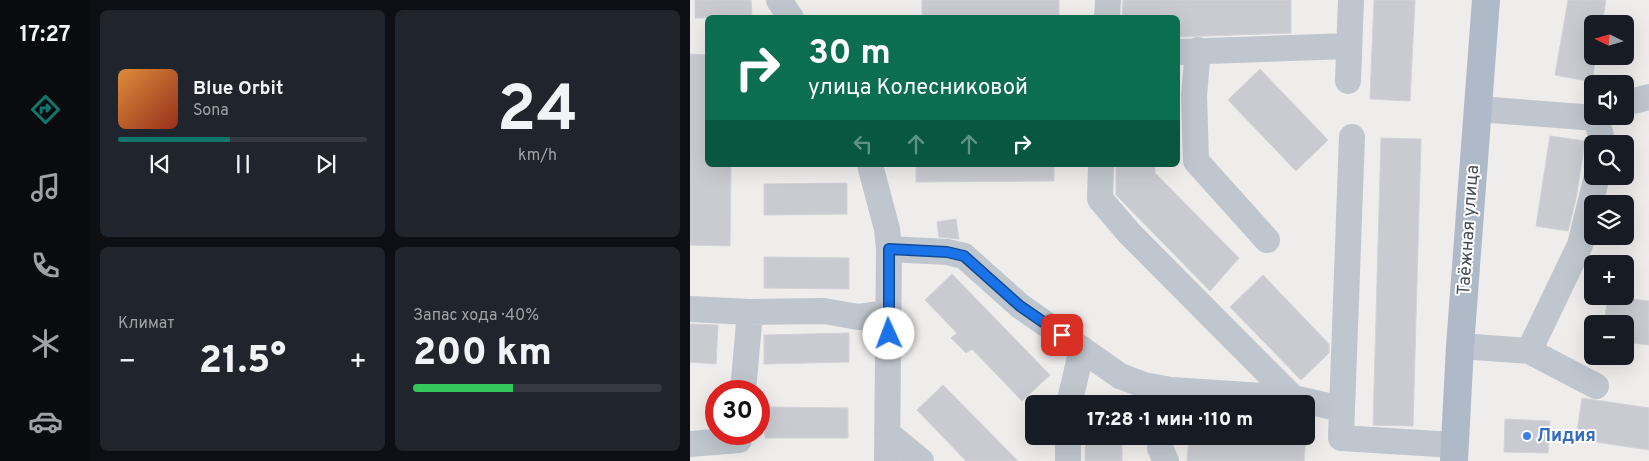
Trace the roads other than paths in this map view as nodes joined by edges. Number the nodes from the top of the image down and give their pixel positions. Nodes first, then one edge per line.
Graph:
1 (779, 0) edge
2 (1108, 0) edge
3 (1351, 0) edge
4 (1486, 0) edge
5 (789, 15) edge
6 (1106, 15) edge
7 (1348, 46) junction
8 (1188, 51) edge
9 (1348, 81) dead end
10 (1649, 96) edge
11 (1634, 100) edge
12 (1478, 109) junction
13 (1584, 116) edge
14 (1352, 137) dead end
15 (871, 167) edge
16 (1101, 167) edge
17 (1595, 185) edge
18 (1267, 240) dead end
19 (889, 249) junction
20 (690, 309) edge
21 (750, 312) junction
22 (888, 313) junction
23 (1460, 346) junction
24 (1082, 349) junction
25 (1529, 351) junction
26 (744, 380) edge
27 (1596, 386) dead end
28 (1071, 395) edge
29 (1166, 395) edge
30 (1290, 395) edge
31 (1315, 403) edge
32 (1342, 409) junction
33 (887, 433) junction
34 (708, 445) edge
35 (1068, 445) edge
36 (1160, 445) edge
37 (690, 448) edge
38 (1338, 450) edge
39 (1454, 453) edge
40 (887, 461) edge
41 (921, 461) edge
42 (1068, 461) edge
43 (1166, 461) edge

1 - 5 street
2 - 6 street
3 - 7 street
4 - 12 main road, Таёжная улица
7 - 8 street
7 - 9 street
8 - 18 street
10 - 11 street
12 - 13 street
12 - 23 main road, Таёжная улица
14 - 32 street
15 - 19 street
16 - 30 street
17 - 25 street
19 - 22 street
19 - 24 street
20 - 21 street
21 - 22 street
21 - 26 street
22 - 33 street
23 - 25 street
23 - 39 main road, Таёжная улица
24 - 28 street
24 - 29 street
25 - 27 street
31 - 32 street
32 - 38 street
33 - 40 street
33 - 41 street
34 - 37 street
35 - 42 street
36 - 43 street
38 - 39 street

